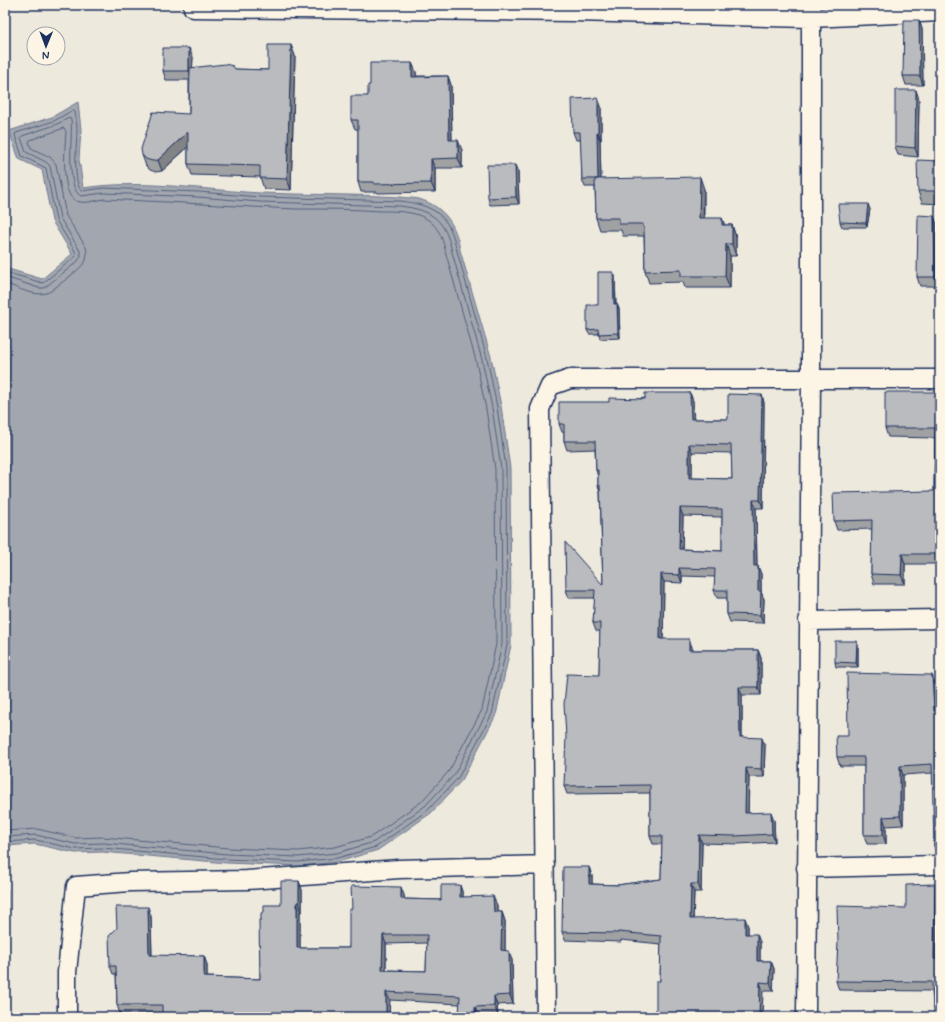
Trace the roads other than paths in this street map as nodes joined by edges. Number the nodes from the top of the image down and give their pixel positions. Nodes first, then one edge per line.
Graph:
1 (193, 8) dead end
2 (811, 11) edge
3 (940, 12) edge
4 (810, 378) junction
5 (940, 378) edge
6 (940, 619) edge
7 (808, 622) junction
8 (545, 865) junction
9 (940, 865) edge
10 (806, 868) junction
11 (67, 1017) edge
12 (546, 1017) edge
13 (806, 1017) edge

1 - 2 street
2 - 3 street
2 - 4 street
4 - 5 street
4 - 7 street
4 - 8 street
6 - 7 street
7 - 10 street
8 - 11 street
8 - 12 street
9 - 10 street
10 - 13 street

